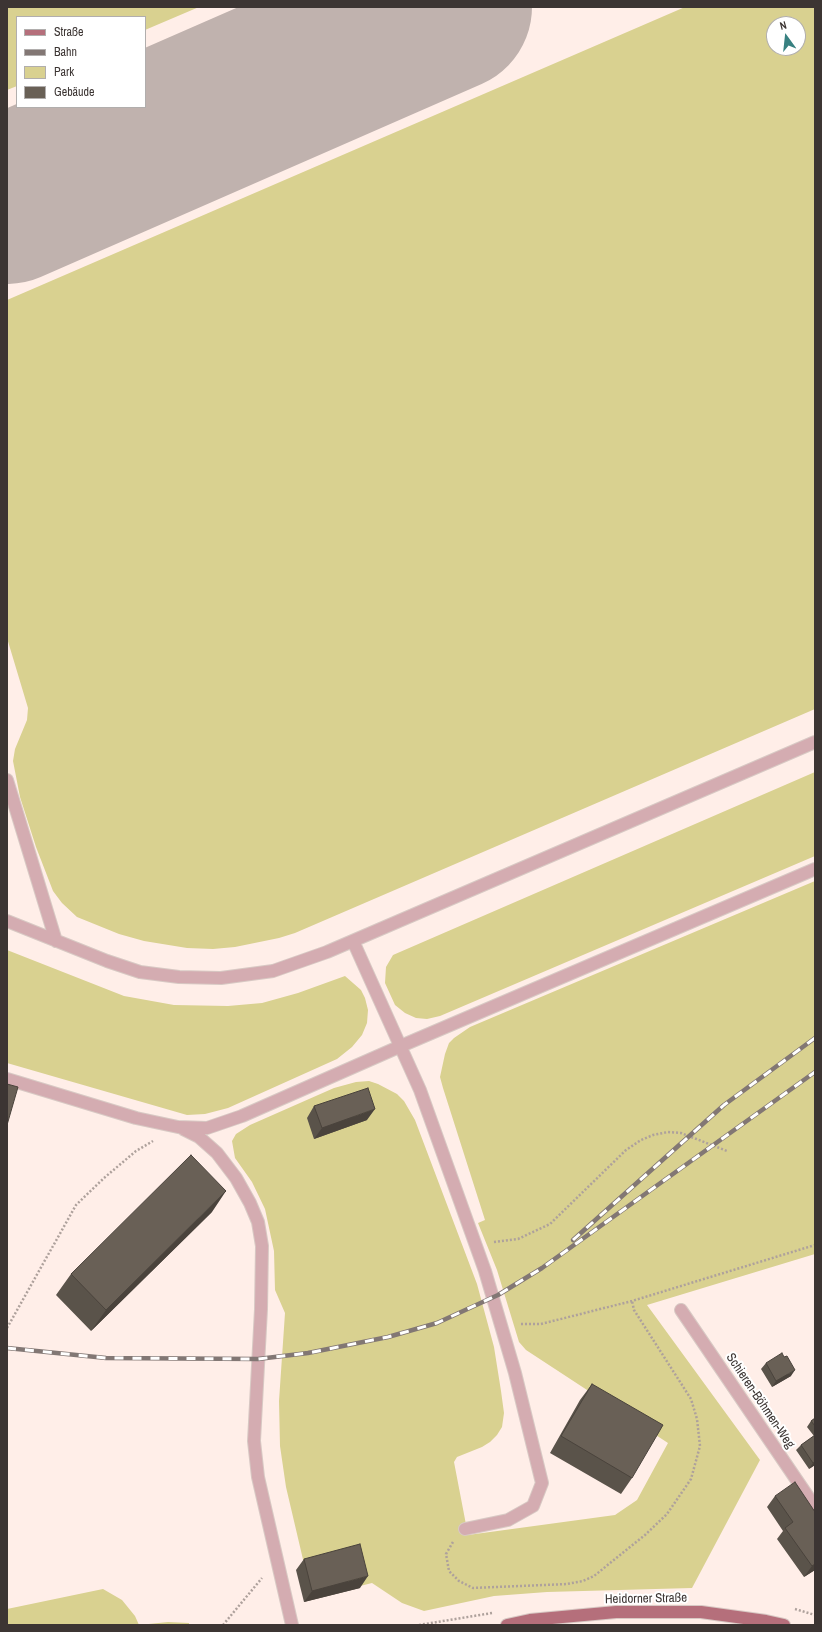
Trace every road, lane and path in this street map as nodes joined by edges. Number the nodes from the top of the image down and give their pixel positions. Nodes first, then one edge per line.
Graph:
1 (815, 742) edge
2 (7, 780) edge
3 (815, 869) edge
4 (7, 921) edge
5 (56, 941) junction
6 (353, 941) junction
7 (401, 1046) junction
8 (7, 1079) edge
9 (178, 1127) junction
10 (727, 1151) dead end
11 (471, 1235) junction
12 (815, 1245) edge
13 (632, 1301) junction
14 (681, 1310) dead end
15 (500, 1320) junction
16 (7, 1328) edge
17 (815, 1507) edge
18 (465, 1529) joint
19 (279, 1566) junction
20 (223, 1625) edge
21 (292, 1625) edge
22 (507, 1625) edge
23 (784, 1625) edge

1 - 6 street
2 - 5 street
3 - 7 street
4 - 5 street
5 - 6 street
6 - 7 street
7 - 9 street
7 - 11 street
8 - 9 street
9 - 16 path
9 - 19 street
10 - 11 path
11 - 15 street
12 - 13 path
13 - 15 path
13 - 18 path
14 - 17 street, Schieren-Böhmen-Weg
15 - 18 street
19 - 20 path
19 - 21 street
22 - 23 main road, Heidorner Straße

